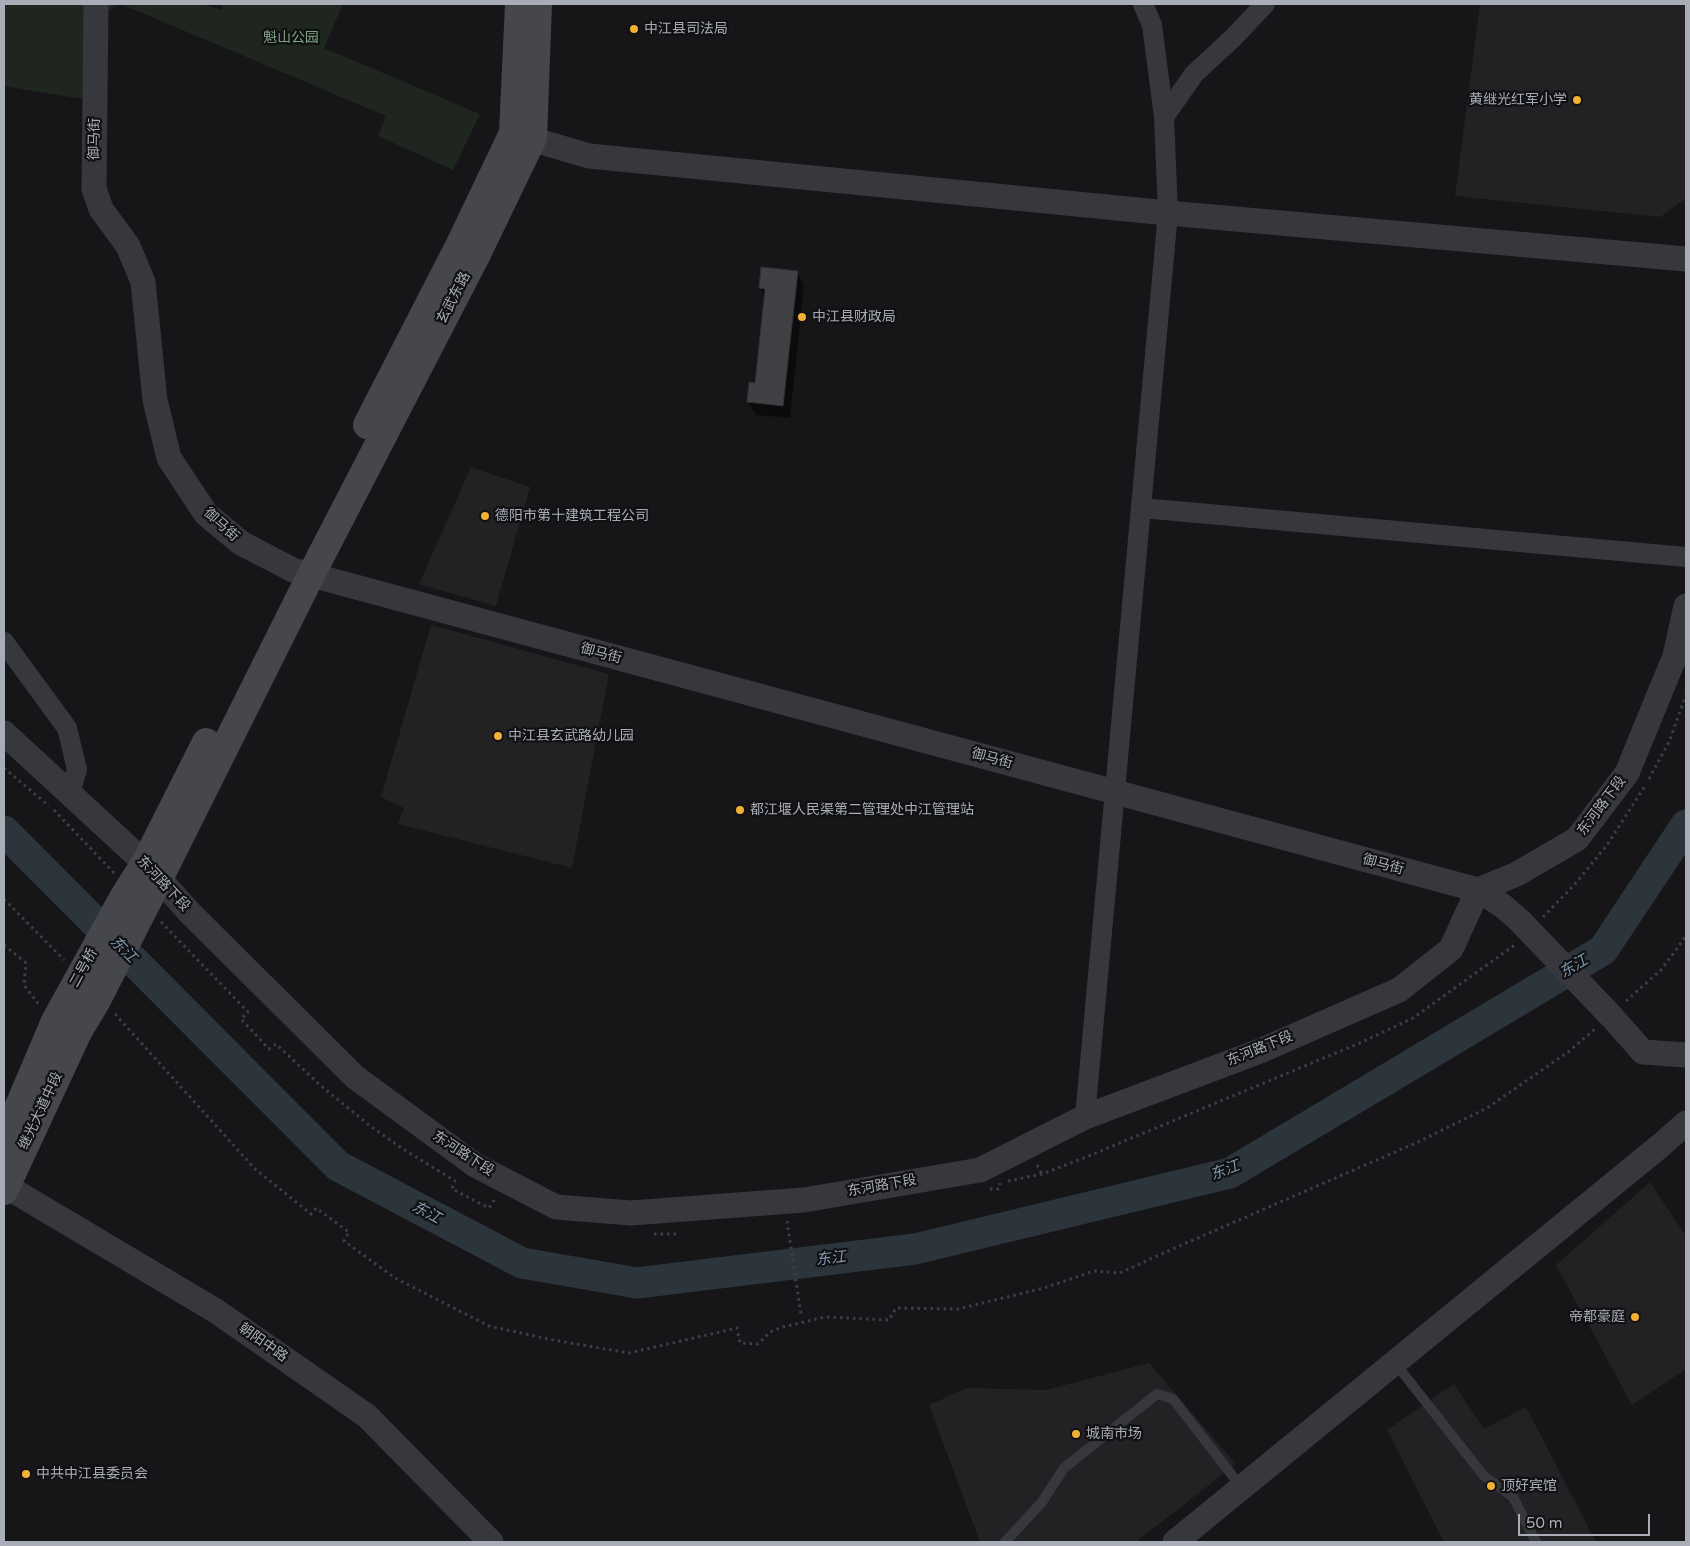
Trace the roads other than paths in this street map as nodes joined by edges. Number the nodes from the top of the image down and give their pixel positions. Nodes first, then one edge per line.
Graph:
1 (96, 4) edge
2 (519, 4) edge
3 (538, 4) edge
4 (1143, 4) edge
5 (1265, 4) edge
6 (1164, 117) junction
7 (523, 136) junction
8 (1168, 213) junction
9 (1686, 259) edge
10 (1142, 508) junction
11 (1686, 558) edge
12 (302, 573) junction
13 (1686, 606) edge
14 (4, 642) edge
15 (4, 733) edge
16 (1116, 792) junction
17 (70, 794) junction
18 (152, 871) junction
19 (1478, 890) junction
20 (62, 1026) junction
21 (1686, 1055) edge
22 (1085, 1117) junction
23 (1686, 1123) edge
24 (4, 1141) edge
25 (5, 1187) edge
26 (1395, 1363) junction
27 (1242, 1488) junction
28 (491, 1542) edge
29 (1004, 1542) edge
30 (1175, 1542) edge
31 (1536, 1542) edge

1 - 12 street, 御马街
2 - 7 main road, 玄武东路
3 - 7 main road, 玄武东路
4 - 6 street
5 - 6 street
6 - 8 street
7 - 8 street
7 - 12 main road, 玄武东路
8 - 9 street
8 - 10 street
10 - 11 street
10 - 16 street
12 - 16 street, 御马街
12 - 18 main road, 玄武东路
13 - 19 street, 东河路下段
14 - 17 street
15 - 17 street, 东河路下段
16 - 19 street, 御马街
16 - 22 street
17 - 18 street, 东河路下段
18 - 20 main road, 二号桥, bridge
18 - 22 street, 东河路下段
19 - 21 street, 御马街, bridge
19 - 22 street, 东河路下段
20 - 24 main road, 继光大道中段
20 - 25 main road, 继光大道中段
23 - 26 street
25 - 28 street, 朝阳中路
26 - 27 street
26 - 31 lane
27 - 29 lane
27 - 30 street

